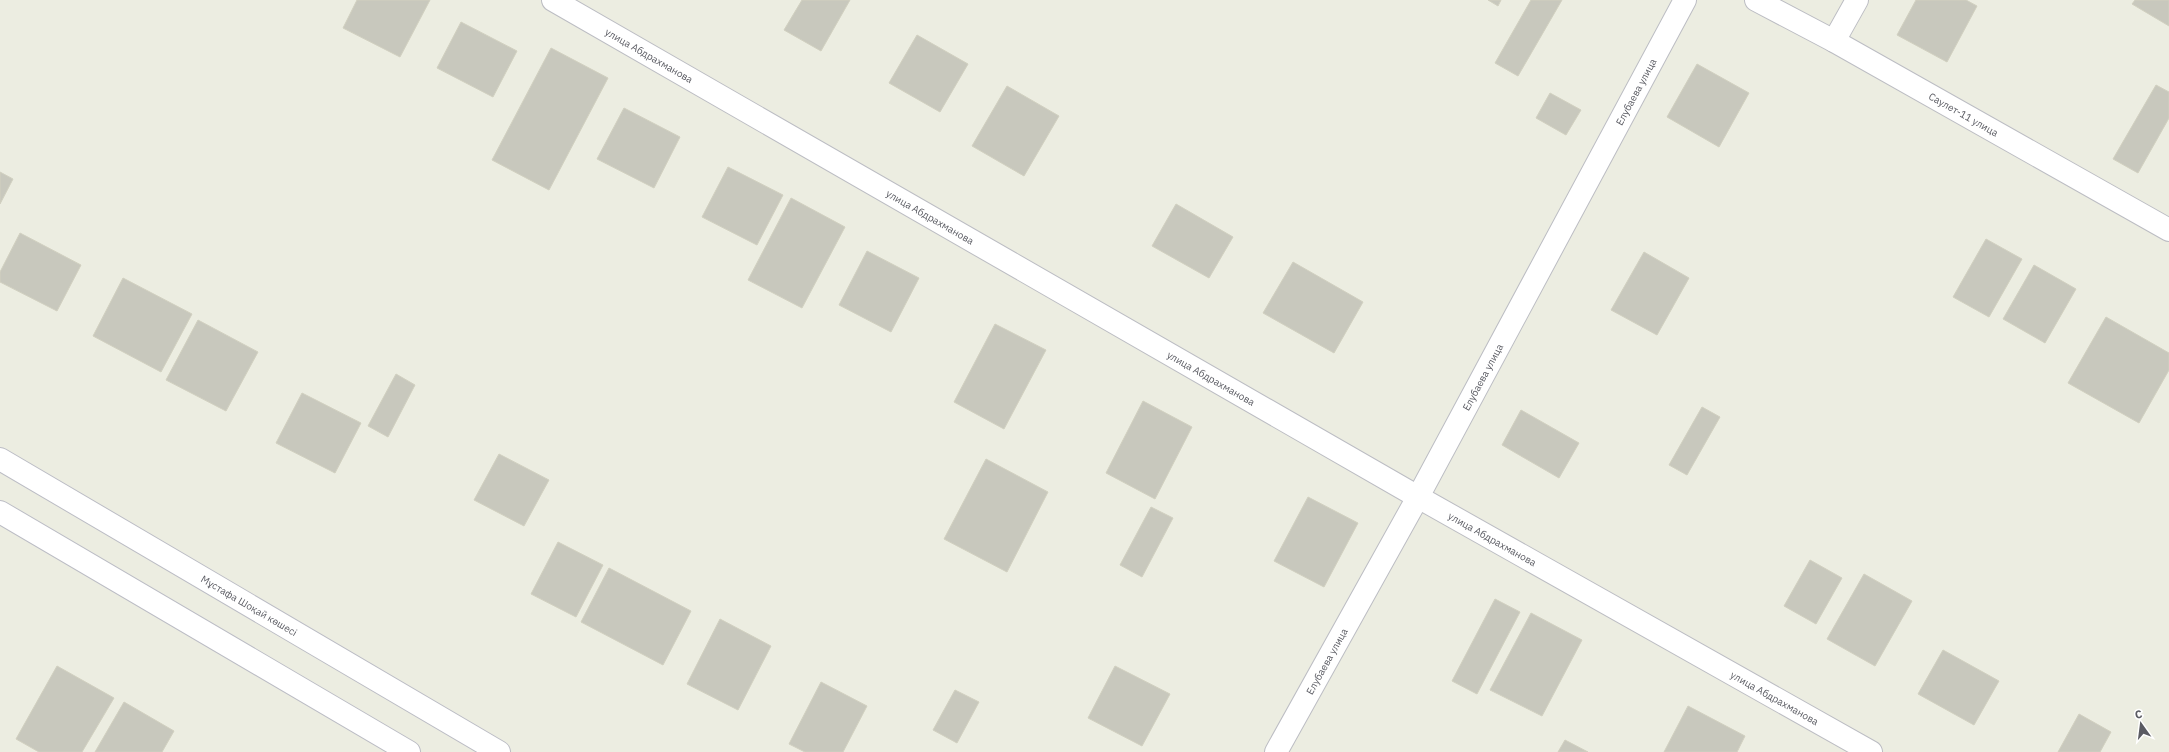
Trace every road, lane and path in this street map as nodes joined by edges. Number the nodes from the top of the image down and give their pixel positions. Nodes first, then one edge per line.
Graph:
1 (553, 0) edge
2 (1685, 0) edge
3 (1756, 0) edge
4 (1857, 0) edge
5 (1834, 41) junction
6 (2169, 230) edge
7 (0, 459) edge
8 (1418, 497) junction
9 (0, 512) edge
10 (409, 752) edge
11 (499, 752) edge
12 (1276, 752) edge
13 (1871, 752) edge

1 - 8 street, улица Абдрахманова
2 - 8 street, Елубаева улица
3 - 5 street, Саулет-11 улица
4 - 5 street
5 - 6 street, Саулет-11 улица
7 - 11 street, Мұстафа Шоқай көшесі
8 - 12 street, Елубаева улица
8 - 13 street, улица Абдрахманова
9 - 10 street

